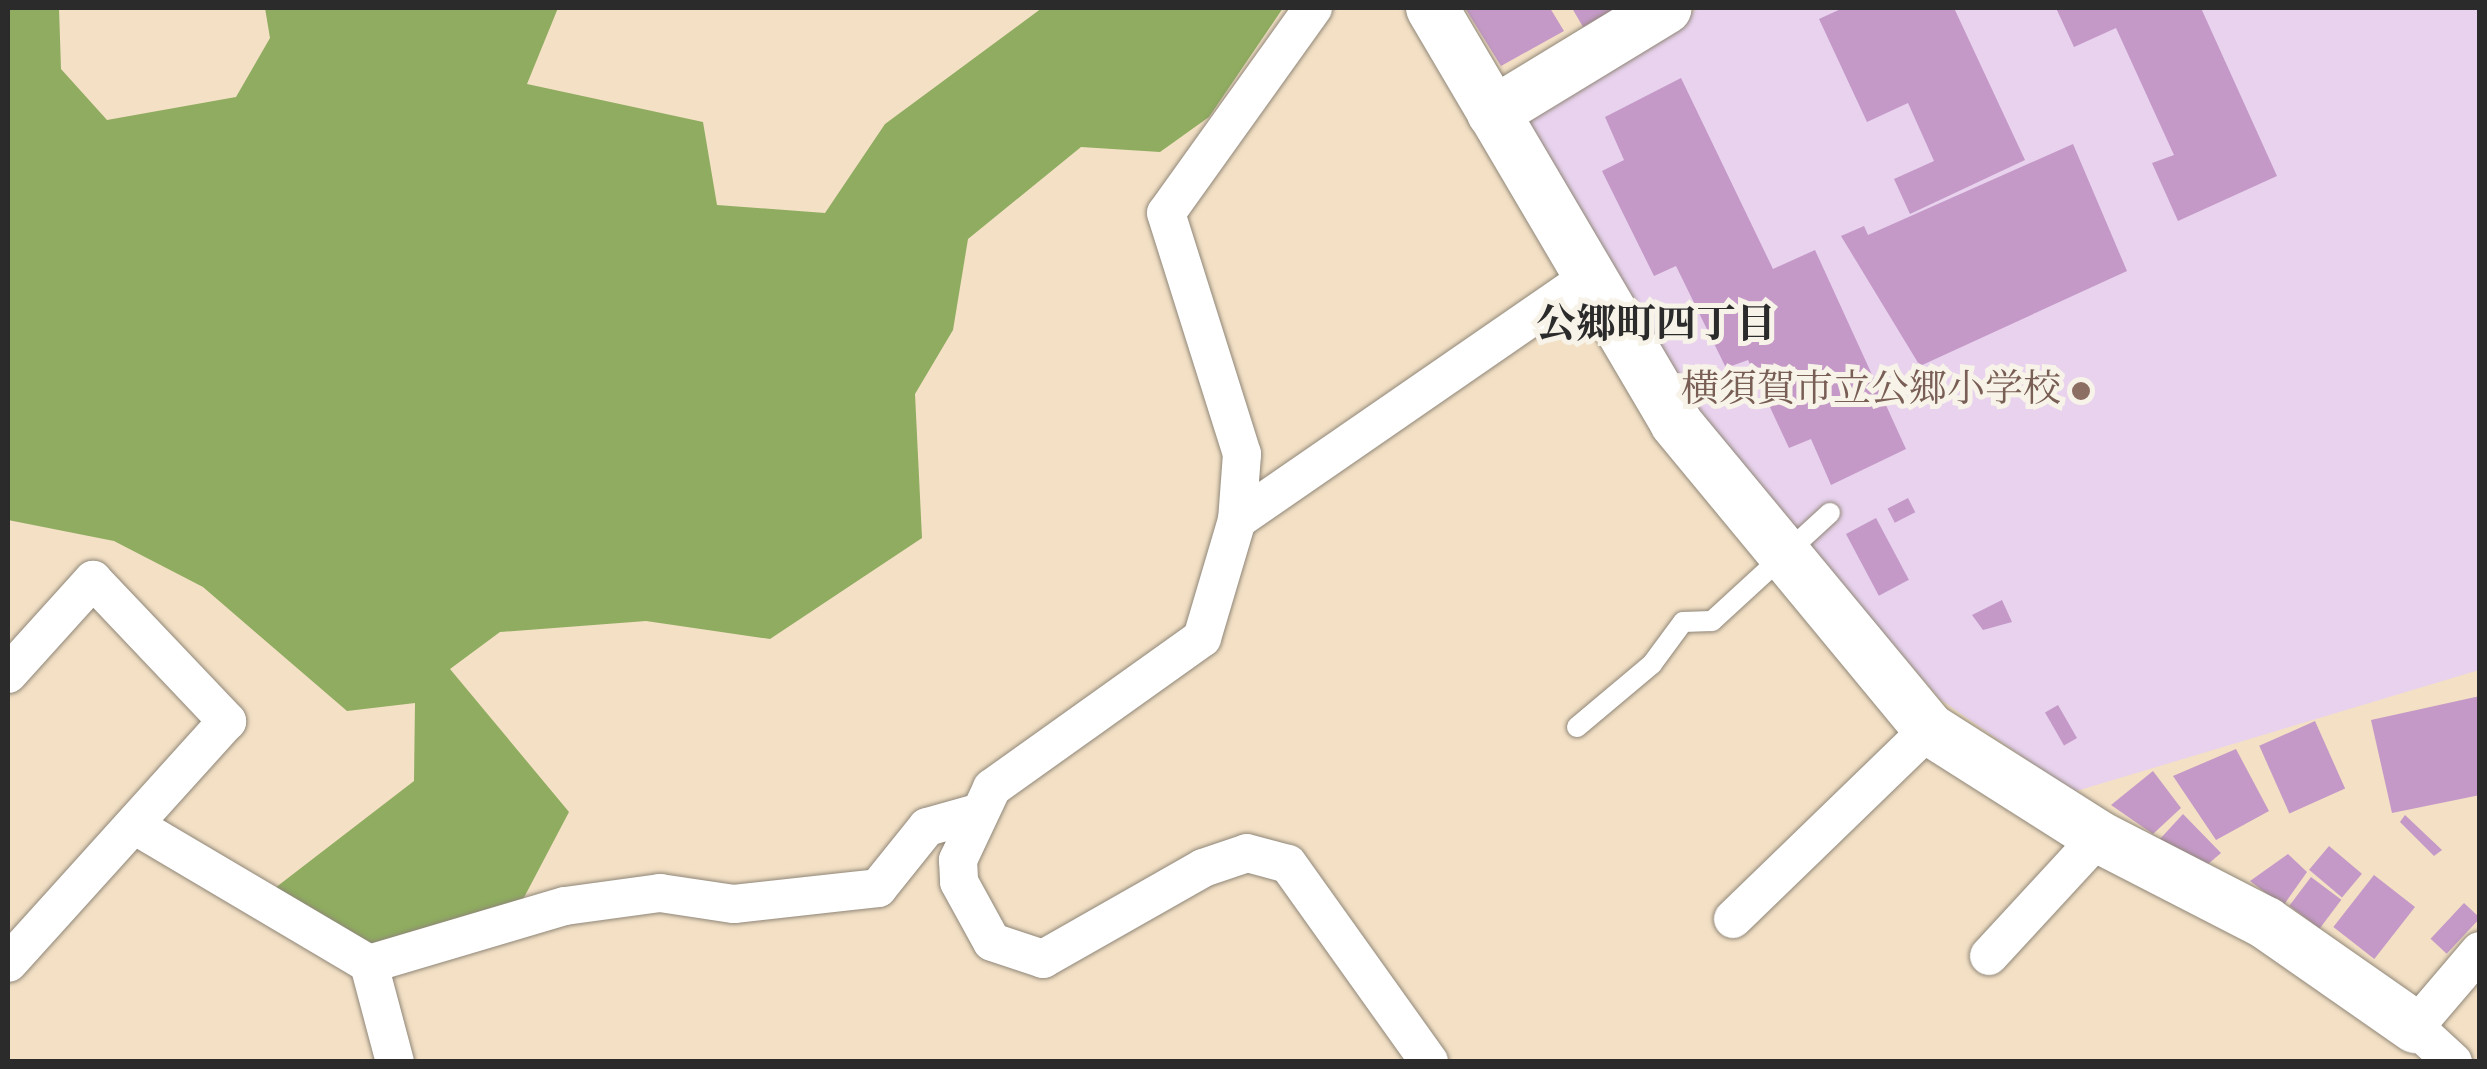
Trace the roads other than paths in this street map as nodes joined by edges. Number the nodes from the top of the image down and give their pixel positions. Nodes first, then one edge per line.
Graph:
1 (1313, 8) edge
2 (1432, 8) edge
3 (1664, 8) edge
4 (1493, 113) junction
5 (1588, 278) junction
6 (1830, 513) dead end
7 (1237, 520) junction
8 (1781, 554) junction
9 (8, 674) edge
10 (1577, 727) dead end
11 (1929, 728) junction
12 (974, 814) junction
13 (139, 828) junction
14 (2099, 838) junction
15 (1734, 919) dead end
16 (2480, 951) edge
17 (1989, 956) dead end
18 (8, 963) edge
19 (369, 964) junction
20 (2434, 1044) edge
21 (395, 1062) edge
22 (1428, 1062) edge

1 - 7 street
2 - 4 street
3 - 4 street
4 - 5 street
5 - 7 street
5 - 8 street
6 - 8 lane
7 - 12 street
8 - 10 lane
8 - 11 street
9 - 13 street
11 - 14 street
11 - 15 street
12 - 19 street
12 - 22 street
13 - 18 street
13 - 19 street
14 - 17 street
14 - 20 street
16 - 20 street
19 - 21 street

